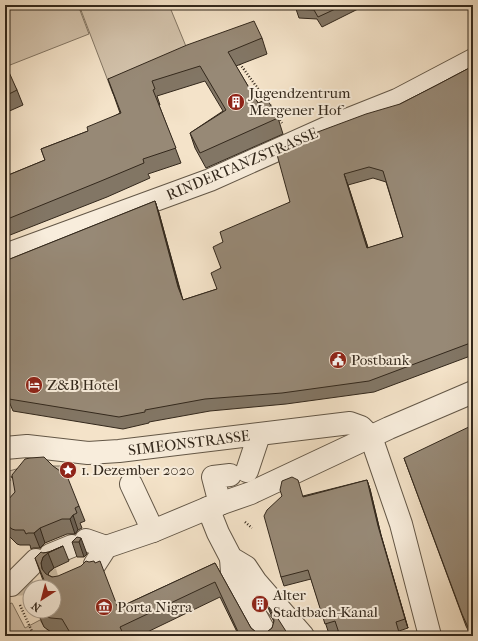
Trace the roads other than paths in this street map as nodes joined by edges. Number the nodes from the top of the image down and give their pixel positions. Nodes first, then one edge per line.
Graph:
1 (473, 60) edge
2 (5, 255) edge
3 (473, 392) edge
4 (259, 435) junction
5 (371, 437) junction
6 (5, 448) edge
7 (119, 451) junction
8 (246, 483) junction
9 (214, 506) junction
10 (153, 530) junction
11 (238, 562) junction
12 (11, 585) dead end
13 (267, 636) edge
14 (303, 636) edge
15 (430, 636) edge

1 - 2 street, RINDERTANZSTRASSE
3 - 5 street
4 - 5 street, SIMEONSTRASSE
4 - 7 street, SIMEONSTRASSE
4 - 8 street, SIMEONSTRASSE
5 - 8 street
5 - 15 street
6 - 7 street, SIMEONSTRASSE
7 - 10 street, SIMEONSTRASSE
8 - 9 street
9 - 10 street
9 - 11 street
10 - 12 street
11 - 13 street
11 - 14 street

